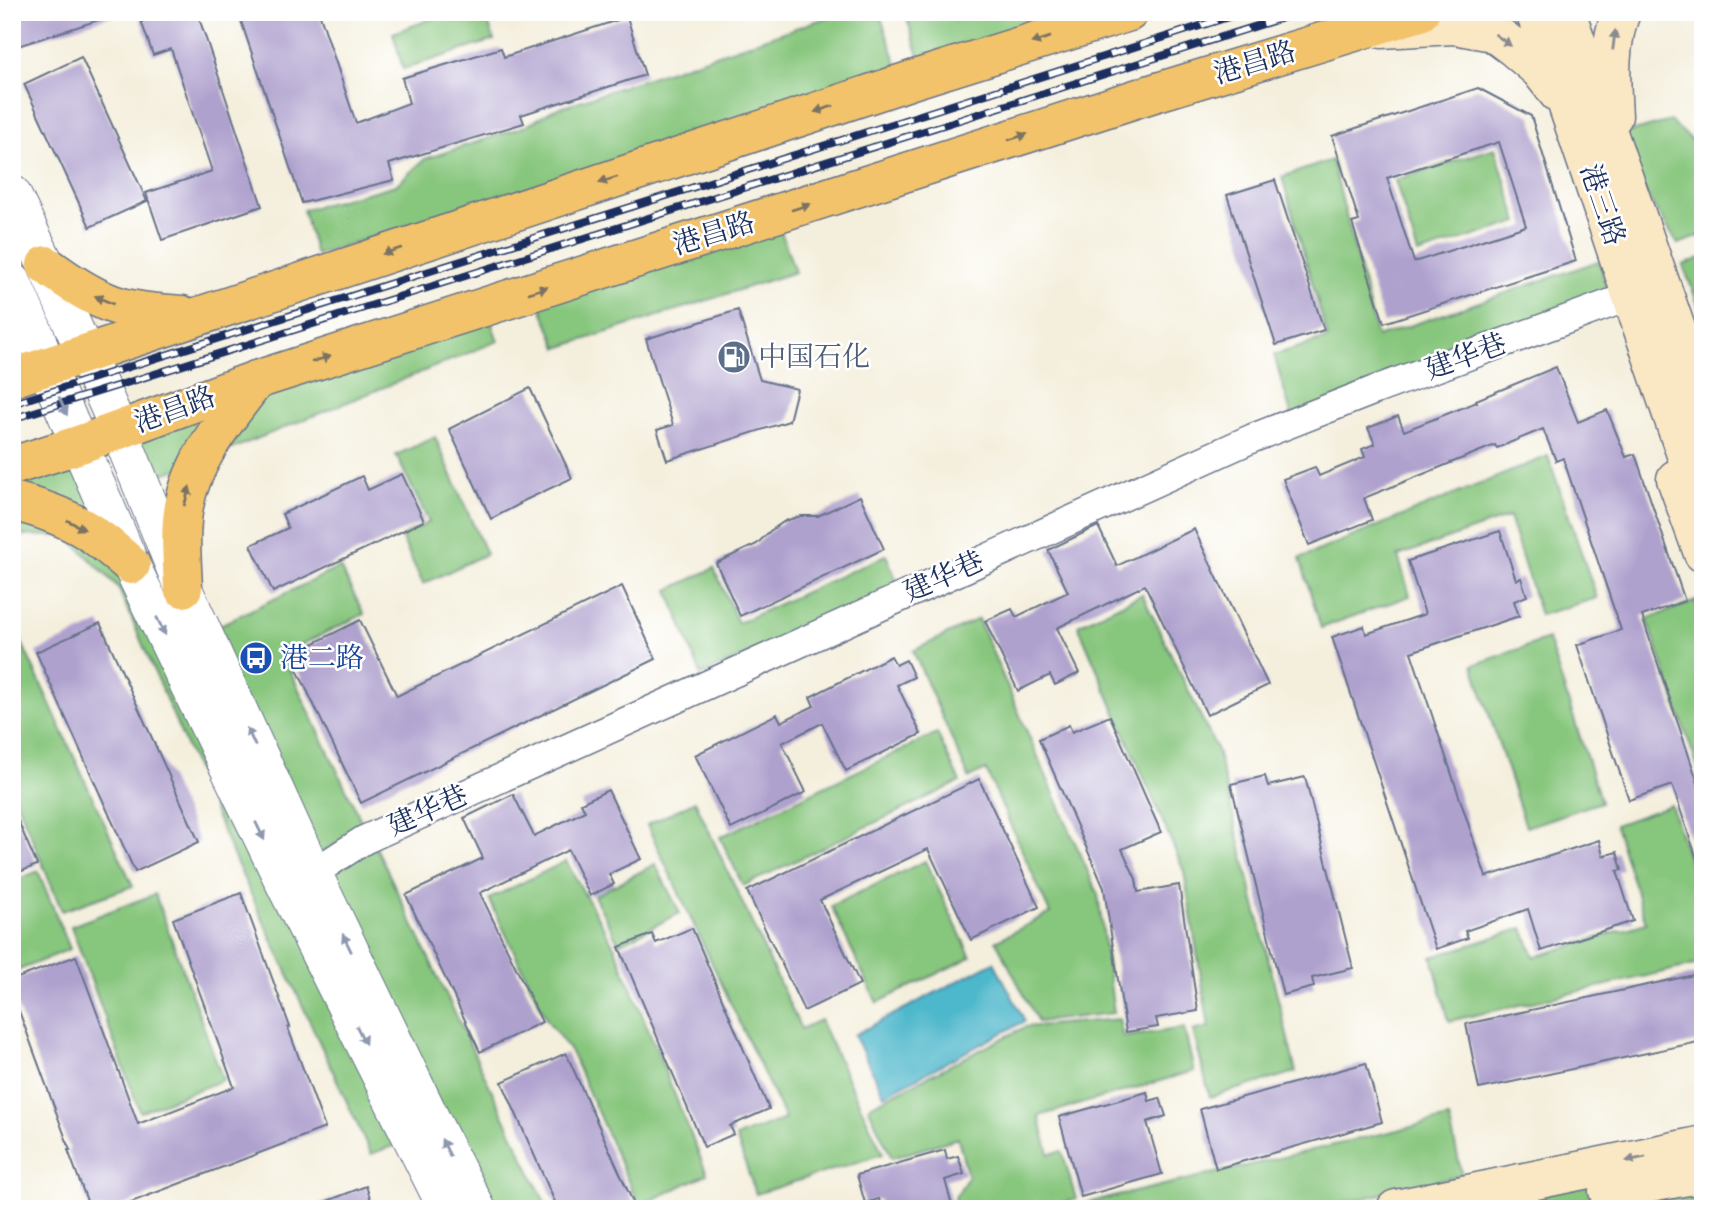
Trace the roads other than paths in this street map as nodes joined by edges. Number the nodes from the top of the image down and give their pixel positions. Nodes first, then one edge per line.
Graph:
1 (1129, 12) edge
2 (1420, 12) edge
3 (1535, 12) edge
4 (1566, 12) edge
5 (1621, 12) edge
6 (1365, 29) junction
7 (1567, 104) junction
8 (1603, 162) junction
9 (12, 194) edge
10 (29, 273) edge
11 (1617, 301) junction
12 (195, 317) junction
13 (1703, 338) edge
14 (85, 354) junction
15 (29, 373) edge
16 (256, 380) junction
17 (1688, 396) edge
18 (119, 430) junction
19 (80, 444) junction
20 (12, 466) edge
21 (12, 500) edge
22 (1703, 502) edge
23 (1703, 553) edge
24 (131, 565) junction
25 (183, 588) junction
26 (300, 880) junction
27 (1703, 1145) edge
28 (1703, 1173) edge
29 (447, 1209) edge
30 (477, 1209) edge
31 (1396, 1209) edge
32 (1520, 1209) edge

1 -> 12 main road
2 - 6 main road, 港昌路
3 - 7 main road, 港三路
4 - 8 main road
8 -> 5 main road
6 -> 7 main road
16 -> 6 main road, 港昌路
7 - 8 main road, 港三路
8 - 11 main road
8 - 13 main road
8 - 17 main road
9 - 10 street
12 -> 10 main road
10 - 14 street
10 - 15 street
11 - 23 main road
11 - 26 street, 建华巷
12 - 14 main road
14 - 15 main road
14 - 18 street
15 -> 19 street
16 - 18 main road, 港昌路
25 -> 16 main road
17 - 22 main road
18 - 19 main road, 港昌路
18 - 25 street
19 - 20 main road, 港昌路
19 - 24 street
21 -> 24 main road
24 -> 26 street
26 -> 25 street
26 -> 29 street
30 -> 26 street
27 -> 31 main road
28 - 32 main road

